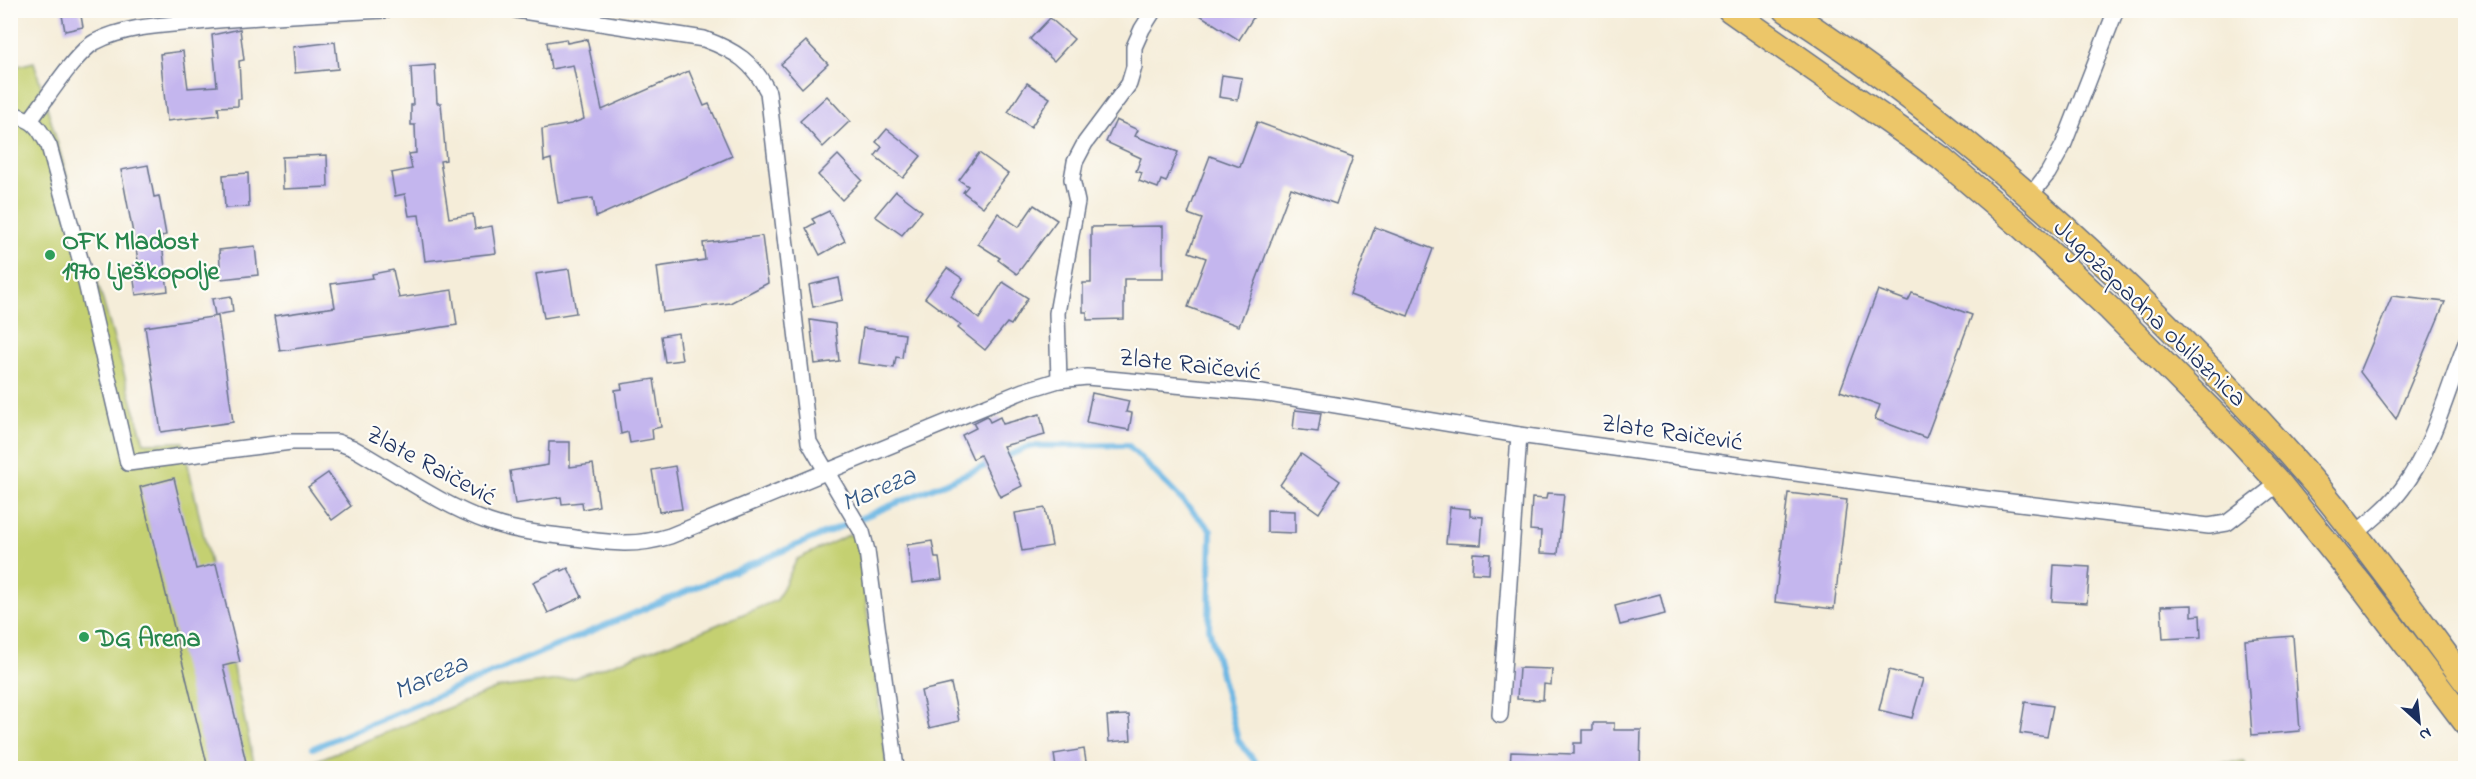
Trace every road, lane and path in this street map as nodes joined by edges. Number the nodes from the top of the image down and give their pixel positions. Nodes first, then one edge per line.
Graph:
1 (385, 10) edge
2 (516, 10) edge
3 (1154, 10) edge
4 (1730, 10) edge
5 (1786, 10) edge
6 (2116, 10) edge
7 (523, 11) edge
8 (10, 113) edge
9 (31, 120) junction
10 (2031, 195) junction
11 (2466, 343) edge
12 (1059, 381) junction
13 (1519, 435) junction
14 (826, 471) junction
15 (2279, 483) junction
16 (2355, 534) junction
17 (2466, 682) edge
18 (1500, 715) dead end
19 (2466, 723) edge
20 (896, 768) edge

1 - 9 street
2 - 7 street
3 - 12 street
4 - 15 main road, Jugozapadna obilaznica
5 - 10 main road, Jugozapadna obilaznica
6 - 10 street
7 - 14 street
8 - 9 street
9 - 14 street, Zlate Raičević
10 - 16 main road, Jugozapadna obilaznica
11 - 16 street
12 - 13 street, Zlate Raičević
12 - 14 street, Zlate Raičević
13 - 15 street, Zlate Raičević
13 - 18 street
14 - 20 street
15 - 19 main road, Jugozapadna obilaznica
16 - 17 main road, Jugozapadna obilaznica

